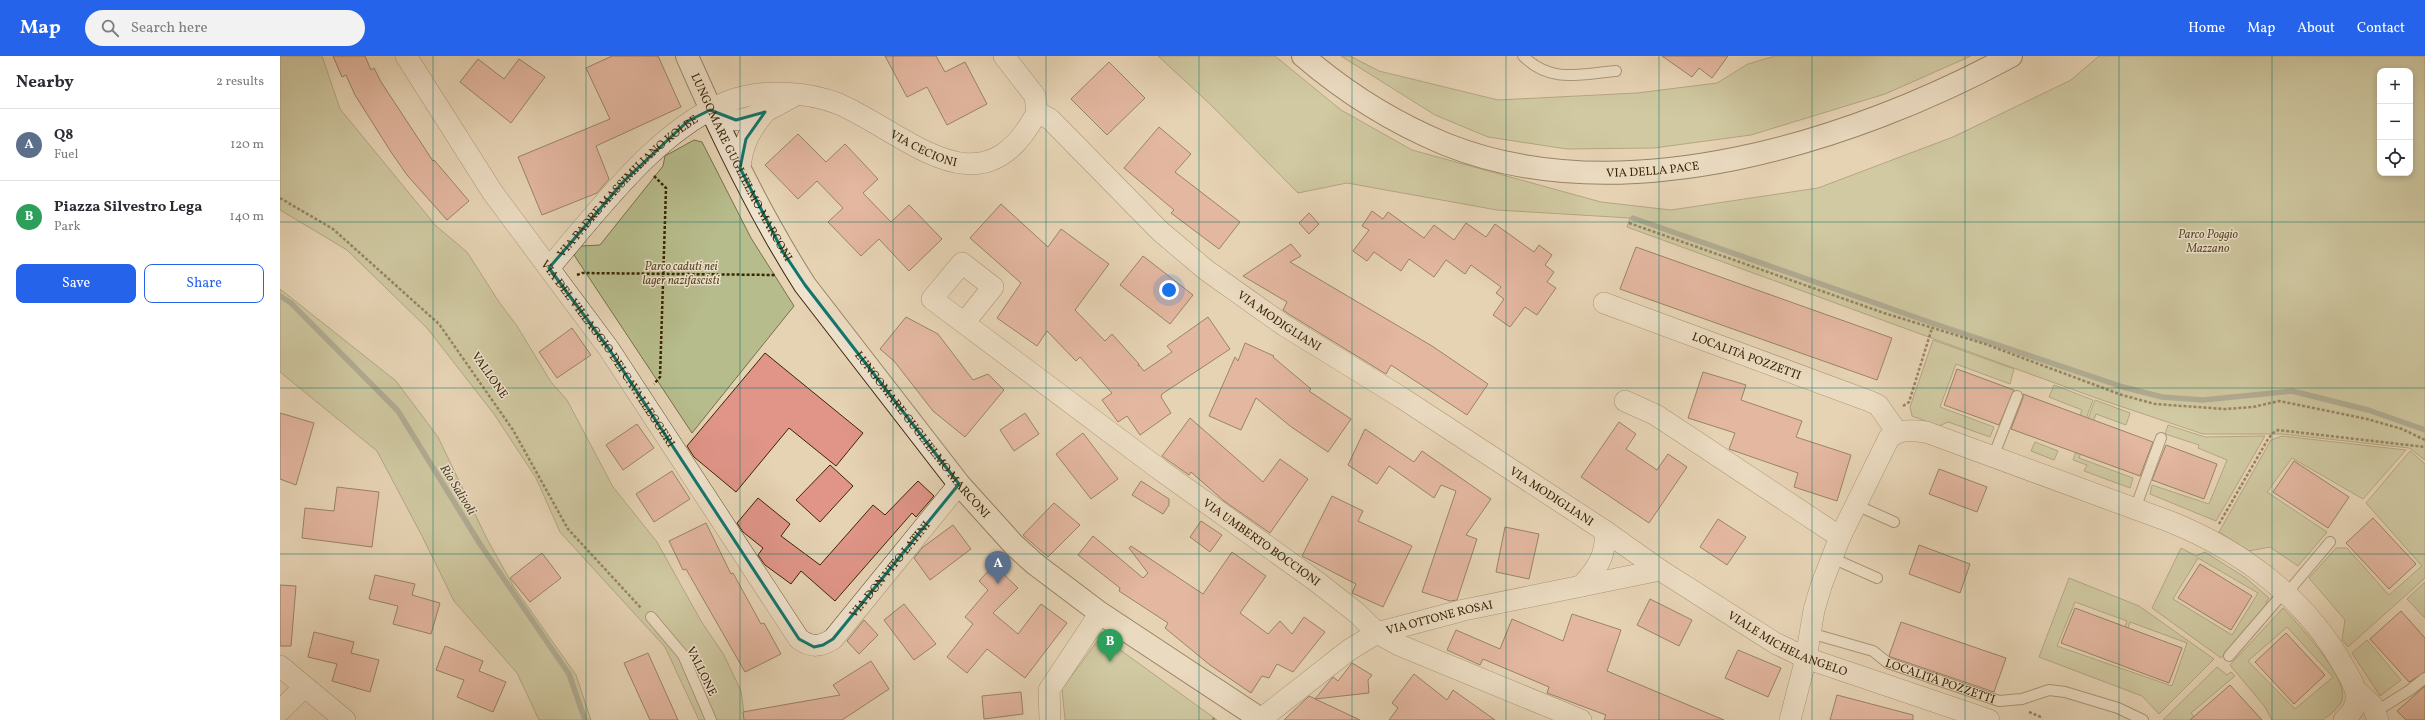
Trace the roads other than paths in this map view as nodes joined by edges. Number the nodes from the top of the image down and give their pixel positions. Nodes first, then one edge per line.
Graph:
1 (406, 56) edge
2 (687, 56) edge
3 (1004, 56) edge
4 (1303, 56) edge
5 (1523, 56) edge
6 (2011, 56) edge
7 (1616, 71) dead end
8 (797, 95) junction
9 (710, 110) junction
10 (765, 112) junction
11 (1037, 112) junction
12 (740, 168) junction
13 (555, 275) junction
14 (1604, 303) dead end
15 (964, 323) dead end
16 (2017, 396) dead end
17 (1625, 401) dead end
18 (1897, 432) junction
19 (2161, 438) dead end
20 (1993, 457) junction
21 (959, 484) junction
22 (1856, 505) junction
23 (2135, 509) junction
24 (1894, 522) dead end
25 (1605, 531) junction
26 (1840, 537) junction
27 (2330, 542) dead end
28 (1832, 558) junction
29 (1660, 570) junction
30 (1877, 578) dead end
31 (1581, 586) junction
32 (2286, 592) junction
33 (1100, 613) junction
34 (651, 617) dead end
35 (1810, 633) junction
36 (1377, 634) junction
37 (814, 646) joint
38 (2229, 656) dead end
39 (1806, 658) junction
40 (280, 666) edge
41 (2425, 678) edge
42 (304, 687) junction
43 (2358, 692) junction
44 (280, 711) edge
45 (2377, 716) edge
46 (345, 720) edge
47 (711, 720) edge
48 (1050, 720) edge
49 (1261, 720) edge
50 (1581, 720) edge
51 (1790, 720) edge
52 (1989, 720) edge
53 (2142, 720) edge
54 (2344, 720) edge

1 - 13 street, VIA DEL VILLAGGIO DEI CAVALLEGGERI
2 - 9 street, LUNGOMARE GUGLIELMO MARCONI
3 - 11 street
4 - 6 street, VIA DELLA PACE
5 - 7 lane
8 - 9 street, VIA CECIONI
8 - 10 street
8 - 11 street, VIA CECIONI
9 - 10 street
9 - 12 street, LUNGOMARE GUGLIELMO MARCONI
9 - 13 street, VIA PADRE MASSIMILIANO KOLBE
10 - 12 street
11 - 25 street, VIA MODIGLIANI
12 - 21 street, LUNGOMARE GUGLIELMO MARCONI
13 - 37 street, VIA DEL VILLAGGIO DEI CAVALLEGGERI
14 - 18 street, LOCALITÀ POZZETTI
15 - 36 street, VIA UMBERTO BOCCIONI
16 - 20 lane
17 - 26 street
18 - 20 street
18 - 22 street
19 - 23 lane
20 - 23 street
21 - 33 street, LUNGOMARE GUGLIELMO MARCONI
21 - 37 street, VIA DON VITO LATINI
22 - 24 lane
22 - 26 street
23 - 32 street
25 - 29 street, VIALE MICHELANGELO
25 - 31 street
26 - 28 street
27 - 32 lane
28 - 30 lane
28 - 35 street
29 - 31 street, VIA OTTONE ROSAI
29 - 39 street, VIALE MICHELANGELO
31 - 36 street, VIA OTTONE ROSAI
32 - 38 lane
32 - 43 street
33 - 48 street
33 - 49 street, LUNGOMARE GUGLIELMO MARCONI
34 - 47 lane, VALLONE
35 - 39 street
35 - 53 lane, LOCALITÀ POZZETTI
36 - 49 street, VIA OTTONE ROSAI
36 - 50 street, VIA UMBERTO BOCCIONI
39 - 51 street
39 - 52 street, VIALE MICHELANGELO
40 - 42 street
41 - 45 lane
42 - 44 street
42 - 46 street
43 - 45 street
43 - 54 street

